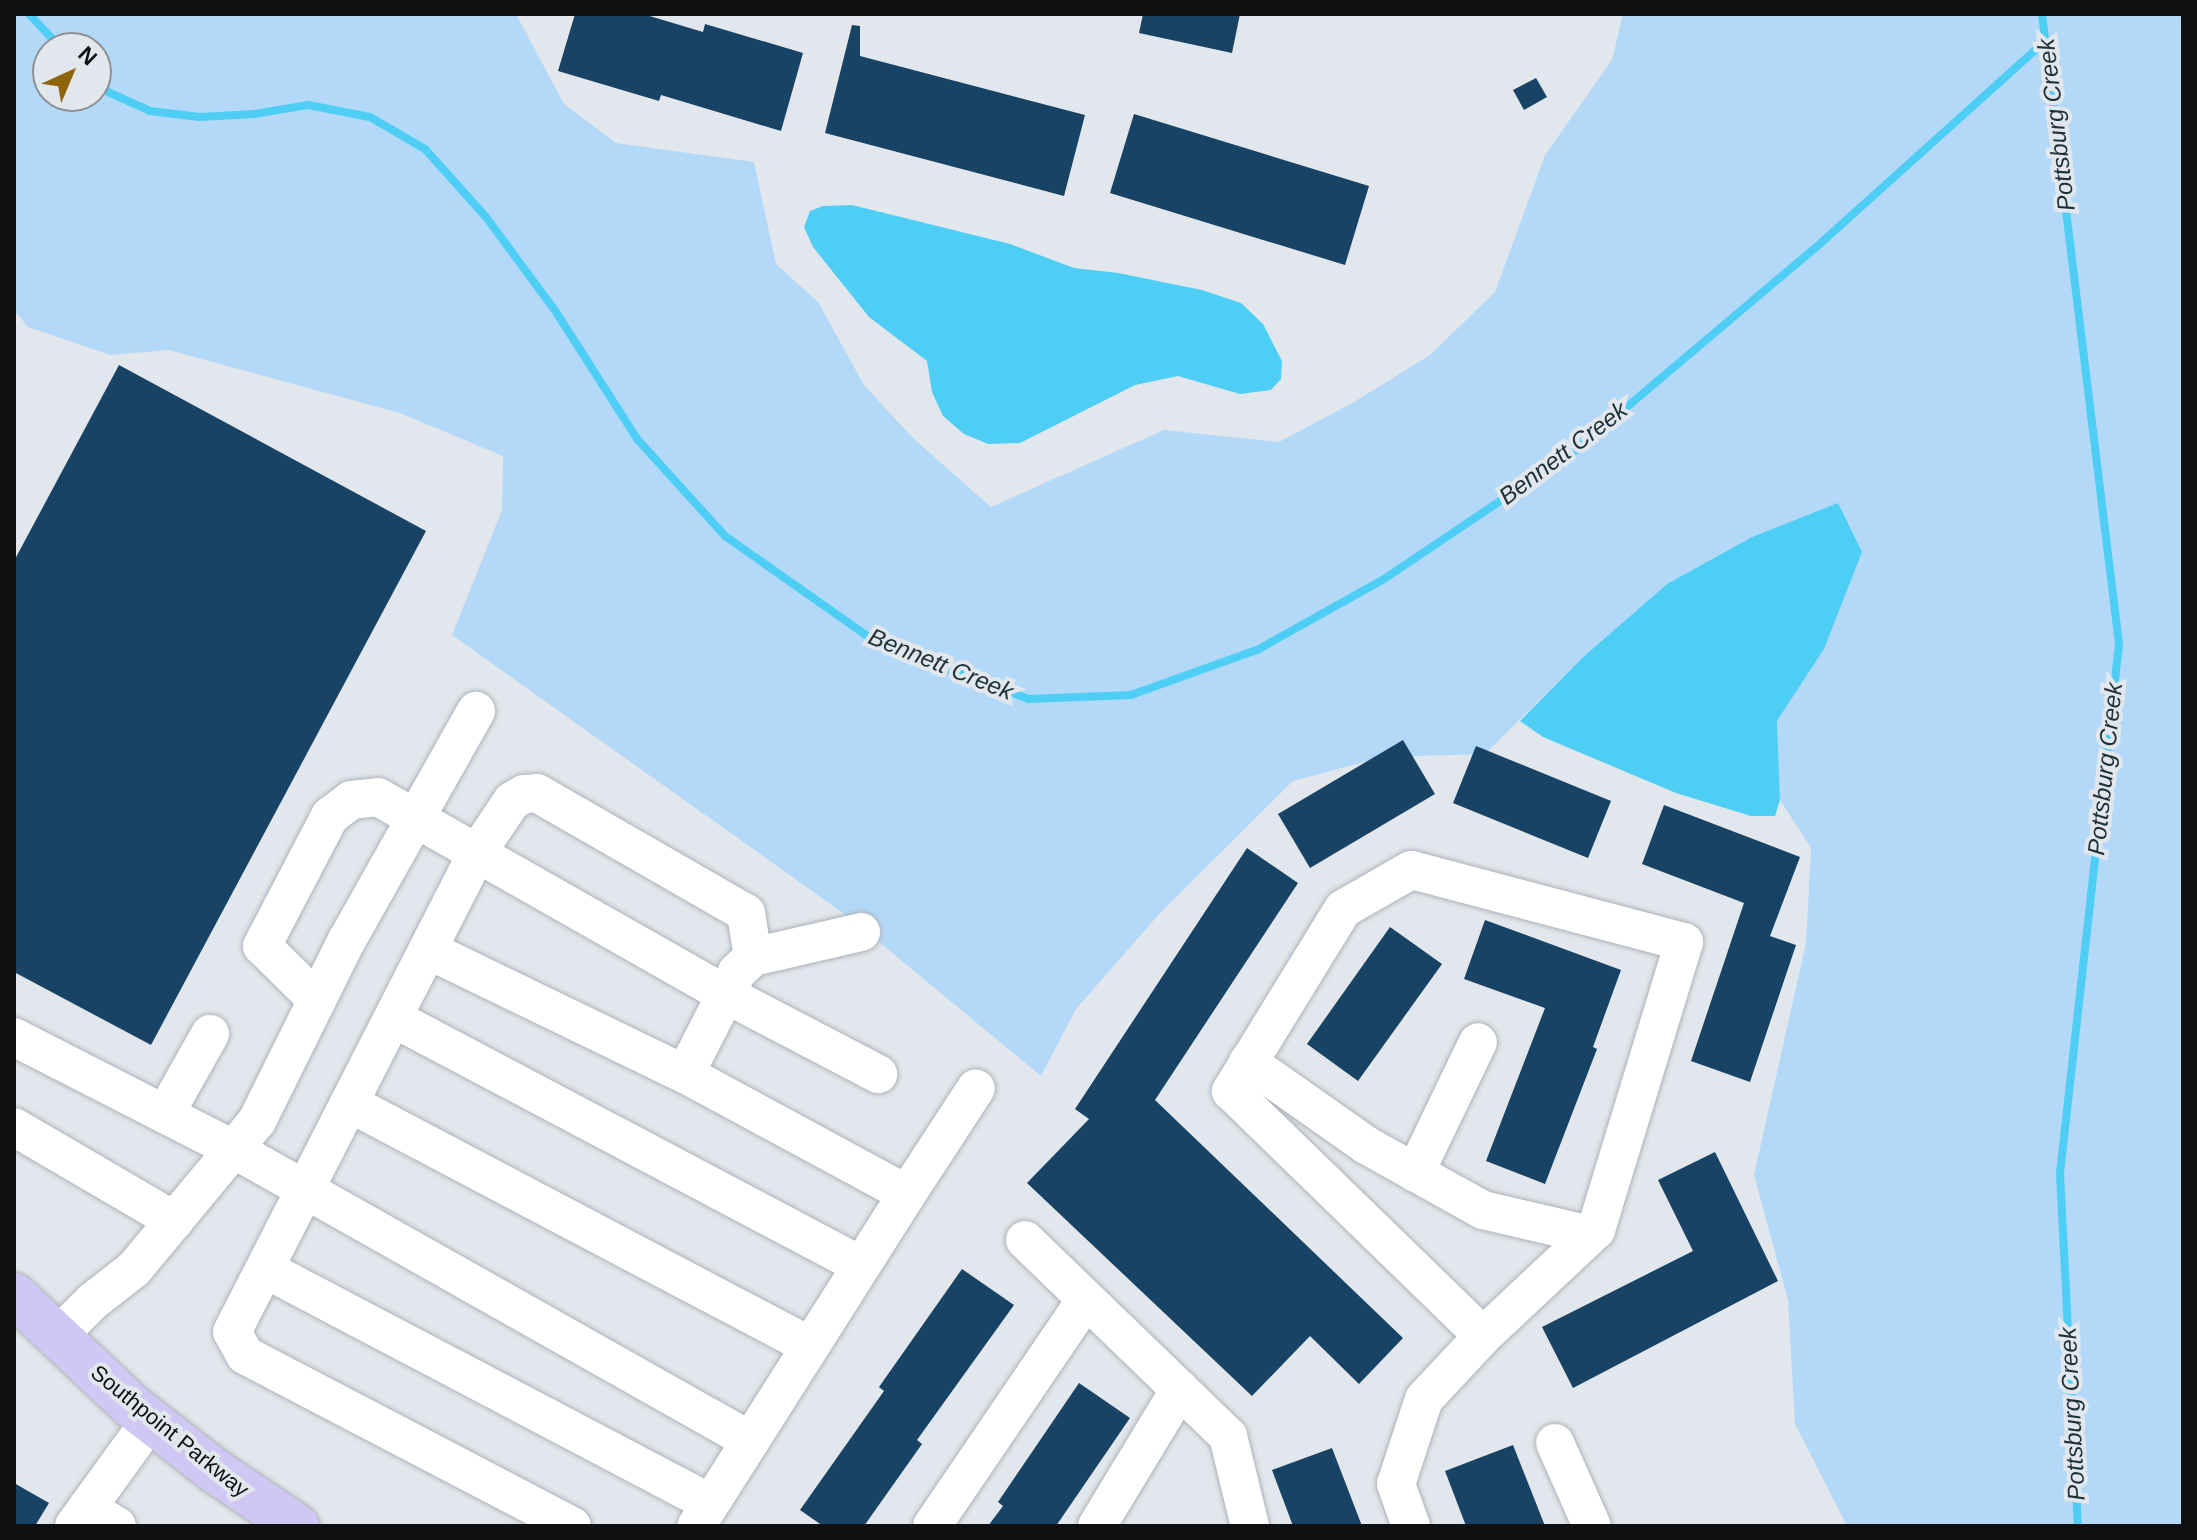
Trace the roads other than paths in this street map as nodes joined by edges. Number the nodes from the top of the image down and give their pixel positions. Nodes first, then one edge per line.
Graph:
1 (476, 711) dead end
2 (415, 818) junction
3 (477, 853) junction
4 (861, 932) dead end
5 (428, 950) junction
6 (753, 957) junction
7 (725, 994) junction
8 (317, 1000) junction
9 (393, 1018) junction
10 (210, 1034) dead end
11 (14, 1037) edge
12 (1478, 1042) dead end
13 (1248, 1062) junction
14 (685, 1074) junction
15 (878, 1074) dead end
16 (976, 1088) dead end
17 (349, 1103) junction
18 (165, 1114) junction
19 (14, 1127) edge
20 (235, 1150) junction
21 (1415, 1173) junction
22 (306, 1190) junction
23 (907, 1194) junction
24 (175, 1221) junction
25 (1590, 1235) junction
26 (1025, 1240) dead end
27 (860, 1265) junction
28 (265, 1269) junction
29 (14, 1295) edge
30 (1086, 1299) junction
31 (1483, 1336) junction
32 (57, 1337) junction
33 (810, 1346) junction
34 (1180, 1389) junction
35 (150, 1421) junction
36 (751, 1441) junction
37 (1555, 1443) dead end
38 (703, 1515) edge
39 (93, 1520) edge
40 (297, 1526) edge
41 (572, 1526) edge
42 (932, 1526) edge
43 (1097, 1526) edge
44 (1250, 1526) edge
45 (1411, 1526) edge
46 (1592, 1526) edge

1 - 2 lane
2 - 3 lane
2 - 8 lane
2 - 8 lane
3 - 5 lane
3 - 6 lane
3 - 7 lane
4 - 6 lane
5 - 9 lane
5 - 14 lane
6 - 7 lane
7 - 14 lane
7 - 15 lane
8 - 20 lane
9 - 17 lane
9 - 27 lane
10 - 18 lane
11 - 18 lane
12 - 21 lane
13 - 21 lane
13 - 25 lane
13 - 31 lane
14 - 23 lane
16 - 23 lane
17 - 22 lane
17 - 33 lane
18 - 20 lane
19 - 24 lane
20 - 22 lane
20 - 24 lane
21 - 25 lane
22 - 28 lane
22 - 36 lane
23 - 27 lane
24 - 32 lane
25 - 31 lane
26 - 30 lane
27 - 33 lane
28 - 38 lane
28 - 41 lane
29 - 32 main road, Southpoint Parkway
30 - 34 lane
30 - 42 lane
31 - 45 lane
32 - 35 main road, Southpoint Parkway
33 - 36 lane
34 - 43 lane
34 - 44 lane
35 - 39 lane
35 - 40 main road, Southpoint Parkway
36 - 38 lane
37 - 46 lane

